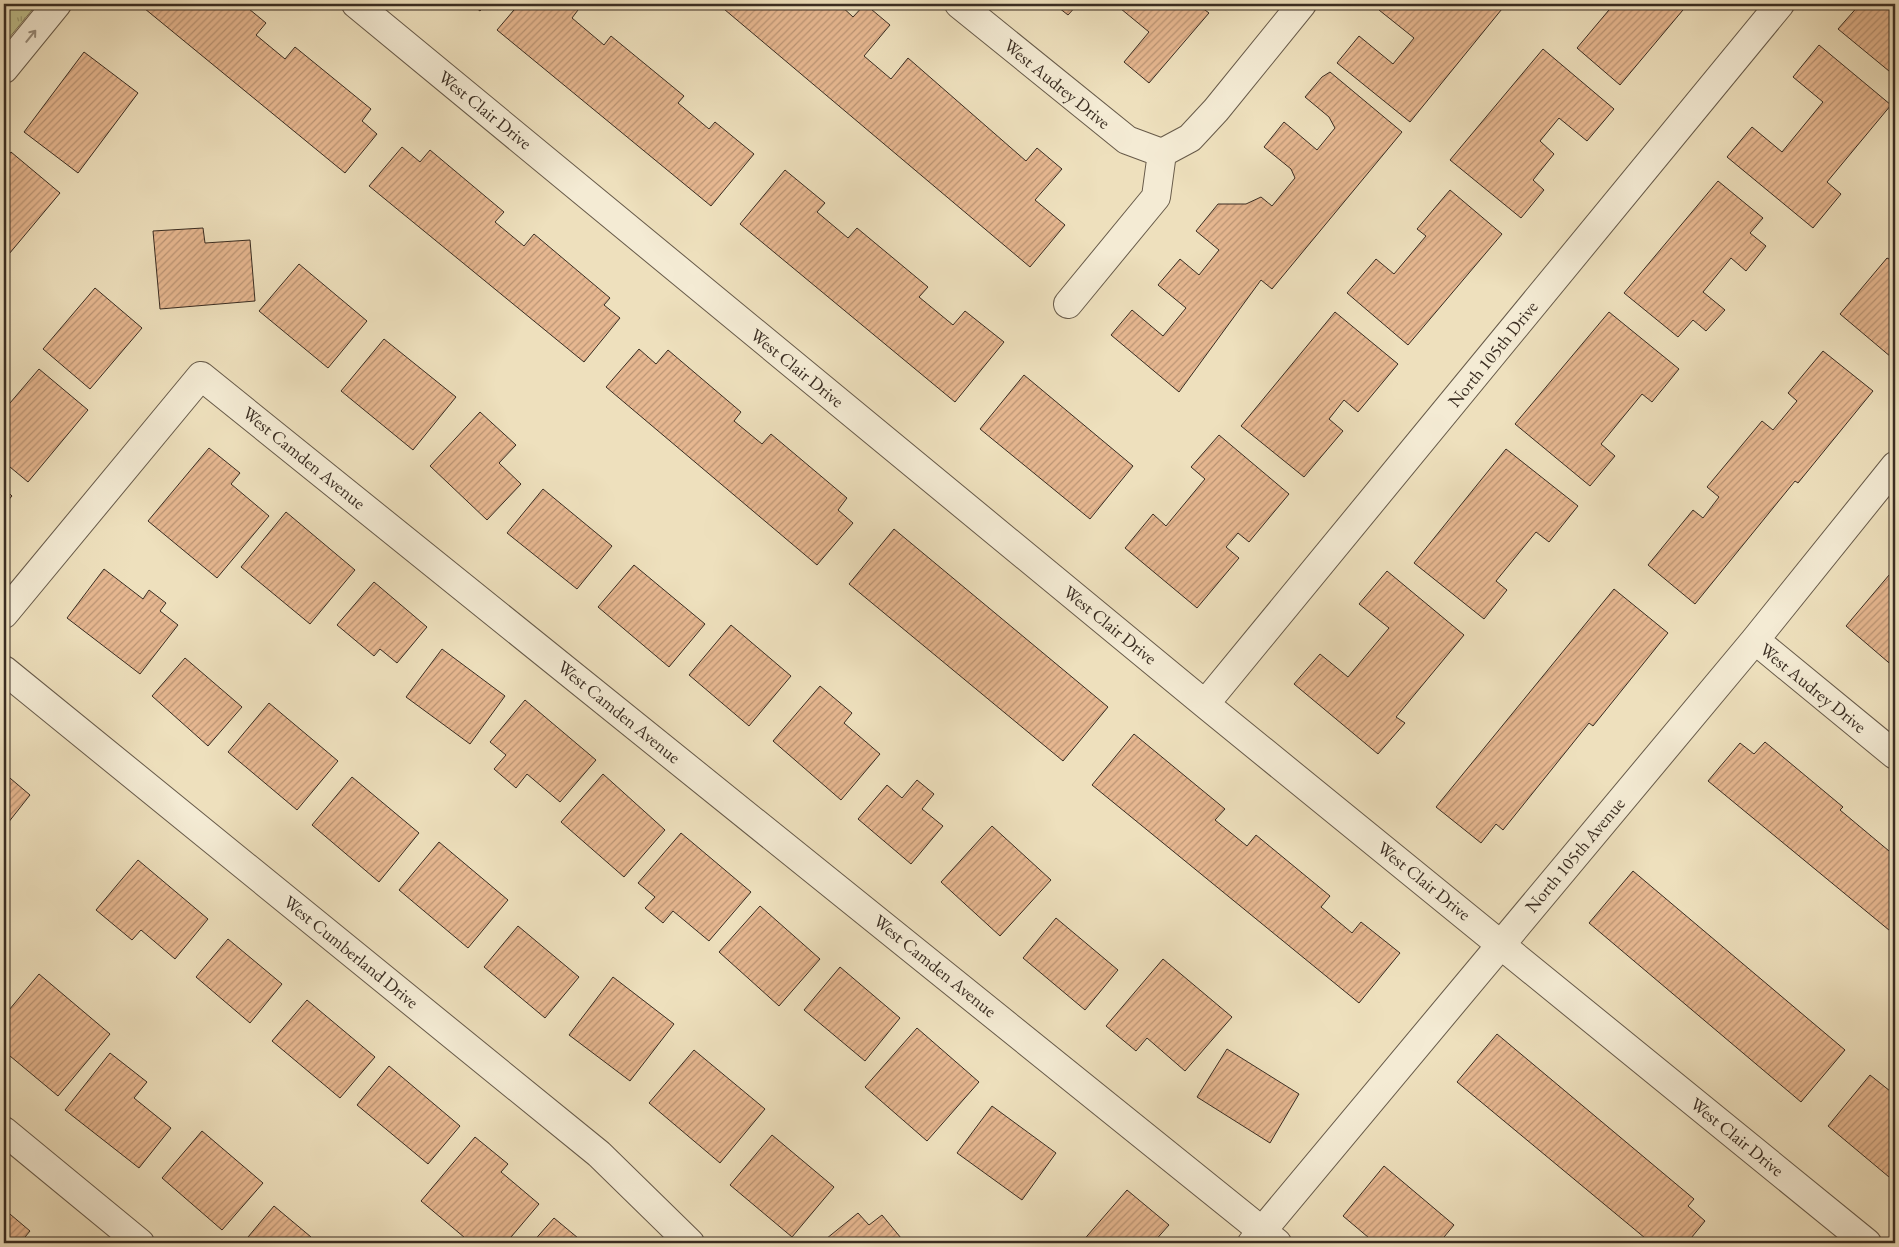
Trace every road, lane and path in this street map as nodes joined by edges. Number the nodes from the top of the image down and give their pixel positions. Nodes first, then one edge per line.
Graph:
1 (57, 4) edge
2 (356, 4) edge
3 (959, 4) edge
4 (1302, 4) edge
5 (1780, 4) edge
6 (4, 69) edge
7 (1162, 153) junction
8 (1068, 304) dead end
9 (1895, 466) edge
10 (4, 614) edge
11 (1755, 640) junction
12 (4, 670) edge
13 (1206, 704) junction
14 (1895, 755) edge
15 (1501, 944) junction
16 (4, 1130) edge
17 (1264, 1239) edge
18 (140, 1243) edge
19 (690, 1243) edge
20 (1867, 1243) edge

6 -> 1 street
2 - 13 street, West Clair Drive
3 - 7 street, West Audrey Drive
4 - 7 street
5 - 13 street, North 105th Drive
7 - 8 street
9 - 11 street, North 105th Avenue
10 - 17 street, West Camden Avenue
11 - 14 street, West Audrey Drive
11 - 15 street, North 105th Avenue
12 - 19 street, West Cumberland Drive
13 - 15 street, West Clair Drive
15 - 17 street, North 105th Avenue
15 - 20 street, West Clair Drive
16 - 18 street

